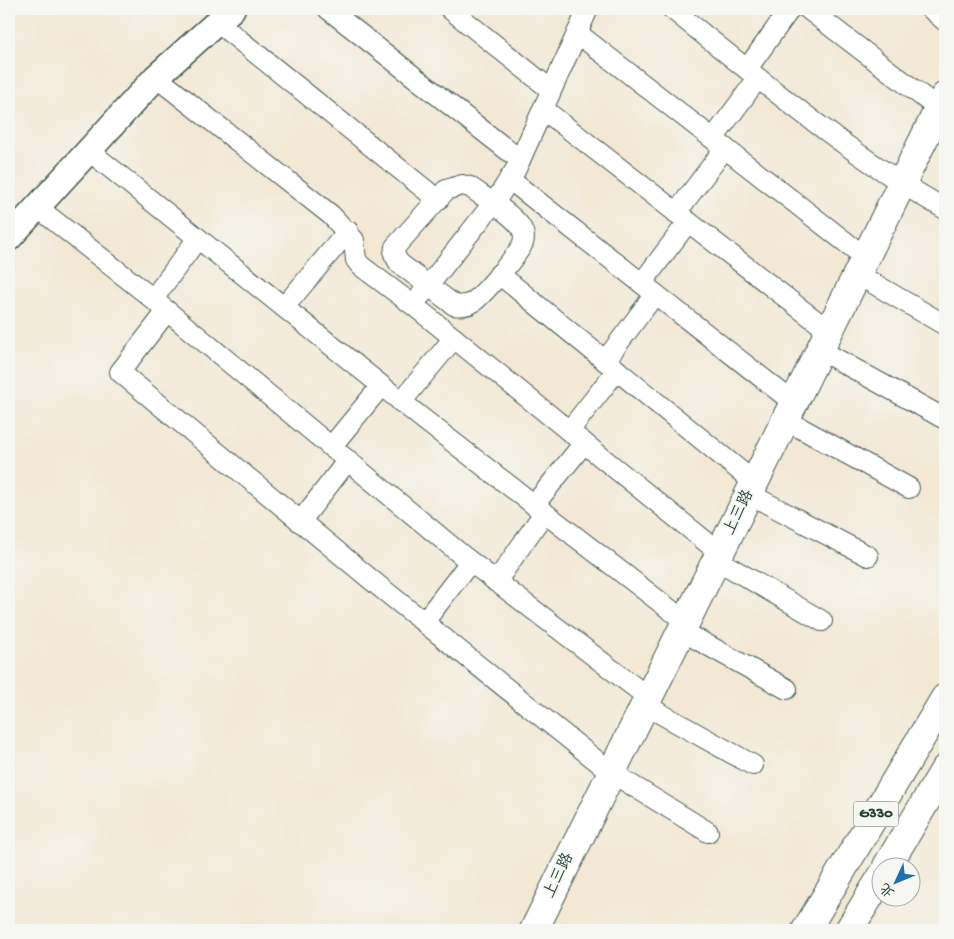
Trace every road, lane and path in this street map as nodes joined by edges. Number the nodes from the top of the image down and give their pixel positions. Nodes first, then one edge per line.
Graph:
1 (328, 9) edge
2 (450, 9) edge
3 (587, 9) edge
4 (672, 9) edge
5 (790, 9) edge
6 (808, 9) edge
7 (930, 9) edge
8 (225, 15) edge
9 (945, 21) edge
10 (577, 33) junction
11 (753, 73) junction
12 (156, 77) junction
13 (551, 90) junction
14 (942, 102) edge
15 (543, 109) junction
16 (719, 144) junction
17 (88, 150) junction
18 (520, 160) junction
19 (509, 179) junction
20 (902, 185) junction
21 (438, 200) junction
22 (493, 204) junction
23 (37, 207) junction
24 (945, 209) edge
25 (682, 218) junction
26 (348, 231) junction
27 (9, 238) edge
28 (198, 238) junction
29 (862, 266) junction
30 (499, 274) junction
31 (428, 286) junction
32 (648, 289) junction
33 (160, 305) junction
34 (413, 305) junction
35 (284, 307) junction
36 (945, 324) edge
37 (454, 338) junction
38 (825, 340) junction
39 (611, 366) junction
40 (381, 386) junction
41 (401, 402) junction
42 (790, 412) junction
43 (945, 419) edge
44 (577, 437) junction
45 (331, 447) junction
46 (348, 460) junction
47 (909, 488) dead end
48 (752, 489) junction
49 (539, 509) junction
50 (300, 522) junction
51 (868, 556) dead end
52 (718, 557) junction
53 (470, 562) junction
54 (496, 582) junction
55 (822, 620) dead end
56 (424, 622) junction
57 (684, 626) junction
58 (787, 689) dead end
59 (945, 698) edge
60 (647, 702) junction
61 (753, 766) dead end
62 (945, 769) edge
63 (612, 773) junction
64 (708, 832) dead end
65 (893, 856) edge
66 (872, 892) edge
67 (534, 930) edge
68 (806, 930) edge
69 (849, 930) edge

1 - 18 street
2 - 13 street
3 - 10 street
4 - 11 street
5 - 11 street
6 - 14 street
7 - 9 street
8 - 12 street
8 - 21 street
10 - 13 street
10 - 16 street
11 - 16 street
11 - 20 street
12 - 17 street
12 - 26 street
13 - 15 street
14 - 20 main road, 上三路
15 - 18 street
15 - 25 street
16 - 25 street
16 - 29 street
17 - 23 street
17 - 28 street
18 - 19 street
19 - 22 street
19 - 32 street
20 - 24 street
20 - 29 main road, 上三路
21 - 22 street
21 - 31 street
22 - 30 street
22 - 31 street
23 - 27 street
23 - 33 street
25 - 32 street
25 - 38 street
26 - 34 street
26 - 35 street
28 - 33 street
28 - 35 street
29 - 36 street
29 - 38 main road, 上三路
30 - 31 street
30 - 39 street
31 - 34 street
32 - 39 street
32 - 42 street
33 - 45 street
33 - 50 street
34 - 37 street
35 - 40 street
37 - 41 street
37 - 44 street
38 - 42 main road, 上三路
38 - 43 street
39 - 44 street
39 - 48 street
40 - 41 street
40 - 45 street
41 - 49 street
42 - 47 street
42 - 48 main road, 上三路
44 - 49 street
44 - 52 street
45 - 46 street
46 - 50 street
46 - 53 street
48 - 51 street
48 - 52 main road, 上三路
49 - 54 street
49 - 57 street
50 - 56 street
52 - 55 street
52 - 57 main road, 上三路
53 - 54 street
53 - 56 street
54 - 60 street
56 - 63 street
57 - 58 street
57 - 60 main road, 上三路
59 - 68 main road, G330
60 - 61 street
60 - 63 main road, 上三路
62 - 65 main road, G330
63 - 64 street
63 - 67 main road, 上三路
66 - 69 main road

